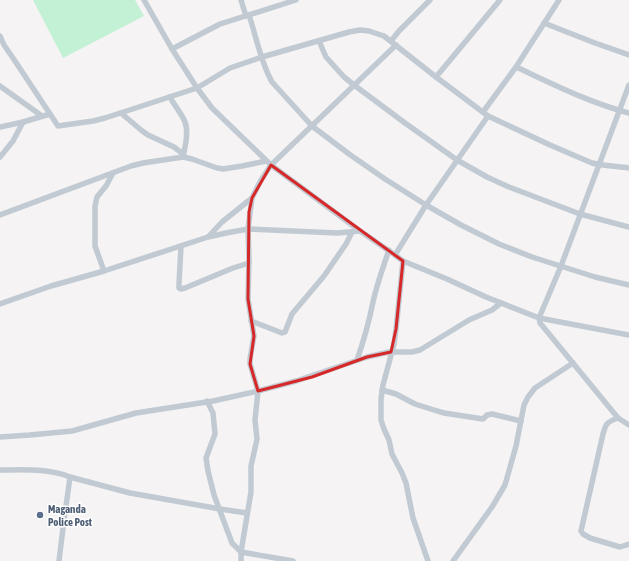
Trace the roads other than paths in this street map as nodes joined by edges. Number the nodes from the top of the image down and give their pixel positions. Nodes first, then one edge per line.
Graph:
1 (145, 0) edge
2 (241, 0) edge
3 (296, 0) edge
4 (430, 0) edge
5 (500, 0) edge
6 (559, 0) edge
7 (247, 15) junction
8 (544, 23) junction
9 (0, 36) edge
10 (319, 41) junction
11 (394, 43) junction
12 (172, 50) junction
13 (629, 55) edge
14 (262, 57) junction
15 (516, 67) junction
16 (436, 77) junction
17 (354, 85) junction
18 (629, 85) edge
19 (0, 86) edge
20 (197, 88) junction
21 (170, 97) junction
22 (619, 111) junction
23 (483, 112) junction
24 (121, 113) junction
25 (629, 113) edge
26 (50, 114) junction
27 (42, 116) junction
28 (488, 116) junction
29 (23, 122) junction
30 (312, 126) junction
31 (0, 127) edge
32 (183, 156) junction
33 (0, 157) edge
34 (458, 160) junction
35 (269, 163) junction
36 (599, 164) junction
37 (629, 168) edge
38 (113, 173) junction
39 (252, 198) junction
40 (426, 205) junction
41 (580, 214) junction
42 (0, 215) edge
43 (629, 227) edge
44 (248, 229) junction
45 (360, 231) junction
46 (352, 232) junction
47 (208, 237) junction
48 (181, 246) junction
49 (389, 250) junction
50 (395, 254) junction
51 (403, 261) junction
52 (249, 264) junction
53 (560, 266) junction
54 (104, 271) junction
55 (629, 285) edge
56 (501, 303) junction
57 (0, 304) edge
58 (539, 318) junction
59 (251, 321) junction
60 (629, 335) edge
61 (392, 352) junction
62 (357, 360) junction
63 (573, 363) junction
64 (382, 390) junction
65 (258, 391) junction
66 (207, 401) junction
67 (618, 418) junction
68 (521, 421) junction
69 (629, 425) edge
70 (0, 437) edge
71 (0, 470) edge
72 (70, 477) junction
73 (220, 509) junction
74 (247, 513) junction
75 (629, 544) edge
76 (241, 552) junction
77 (59, 561) edge
78 (241, 561) edge
79 (293, 561) edge
80 (428, 561) edge
81 (453, 561) edge

1 - 12 street
2 - 7 street
3 - 7 street
4 - 11 street
5 - 16 street
6 - 8 street
7 - 12 street
7 - 14 street
8 - 13 street
8 - 15 street
9 - 26 street
10 - 11 street
10 - 14 street
10 - 17 street
11 - 16 street
11 - 17 street
12 - 20 street
14 - 20 street
14 - 30 street
15 - 22 street
15 - 23 street
16 - 23 street
17 - 30 street
17 - 34 street
18 - 22 street
19 - 27 street
20 - 21 street
20 - 35 street
21 - 24 street
21 - 32 street
22 - 25 street
22 - 36 street
23 - 28 street
24 - 26 street
24 - 32 street
26 - 27 street
27 - 29 street
28 - 34 street
28 - 36 street
29 - 31 street
29 - 33 street
30 - 35 street
30 - 40 street
32 - 35 street
32 - 38 street
34 - 40 street
34 - 41 street
35 - 39 street
35 - 45 street
36 - 37 street
36 - 41 street
38 - 42 street
38 - 54 street
39 - 44 street
39 - 47 street
40 - 50 street
40 - 53 street
41 - 43 street
41 - 53 street
44 - 46 street
44 - 47 street
44 - 52 street
45 - 46 street
45 - 49 street
46 - 59 street
47 - 48 street
48 - 52 street
48 - 54 street
49 - 50 street
49 - 62 street
50 - 51 street
51 - 56 street
51 - 61 street
52 - 59 street
53 - 55 street
53 - 58 street
54 - 57 street
56 - 58 street
56 - 61 street
58 - 60 street
58 - 63 street
59 - 65 street
61 - 62 street
61 - 64 street
62 - 65 street
63 - 67 street
63 - 68 street
64 - 68 street
64 - 80 street
65 - 66 street
65 - 74 street
66 - 70 street
66 - 73 street
67 - 69 street
67 - 75 street
68 - 81 street
71 - 72 street
72 - 73 street
72 - 77 street
73 - 74 street
73 - 76 street
74 - 76 street
76 - 78 street
76 - 79 street

